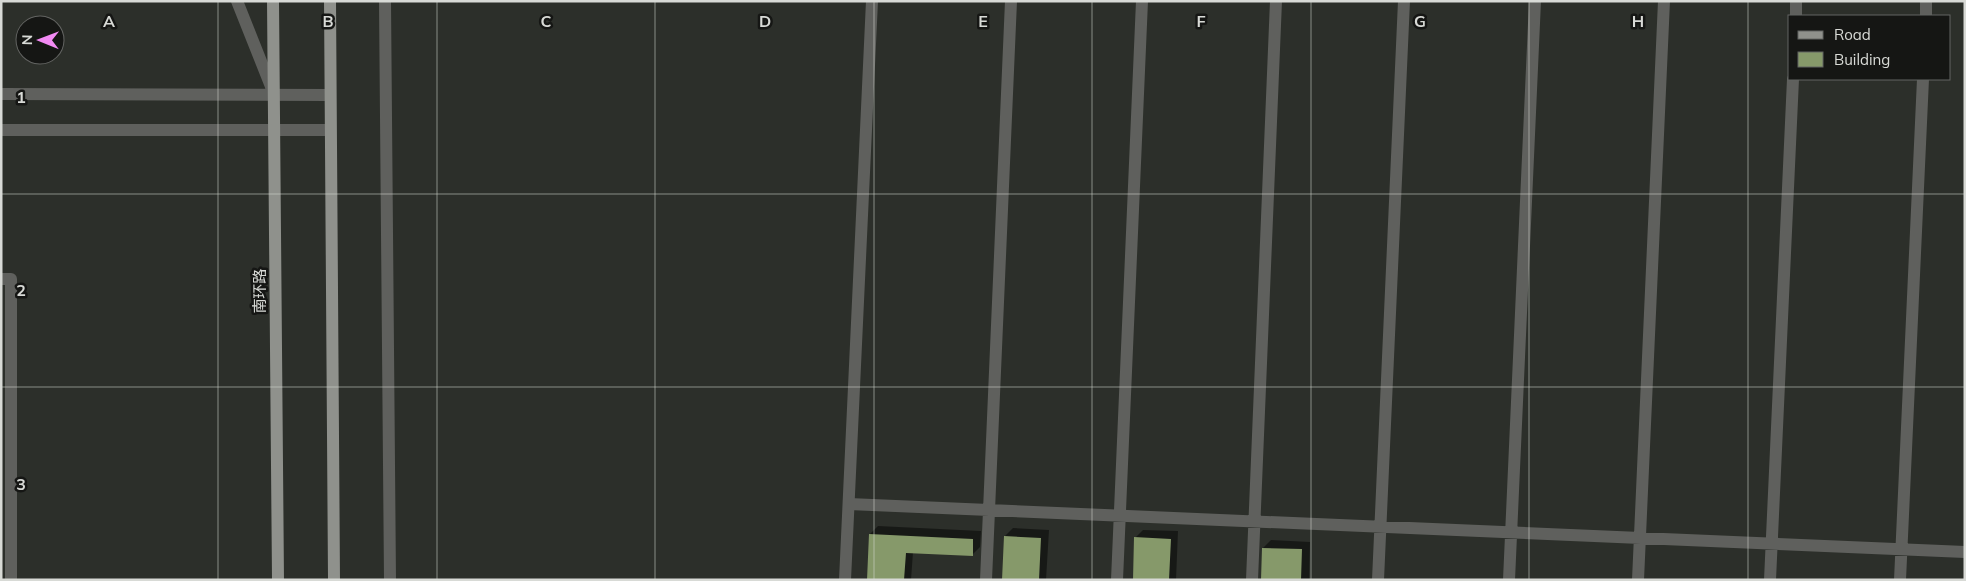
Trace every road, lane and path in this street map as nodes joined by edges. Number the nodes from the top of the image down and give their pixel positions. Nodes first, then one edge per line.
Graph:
1 (237, 1) edge
2 (273, 1) edge
3 (330, 1) edge
4 (385, 1) edge
5 (872, 1) edge
6 (1011, 1) edge
7 (1142, 1) edge
8 (1276, 1) edge
9 (1404, 1) edge
10 (1535, 1) edge
11 (1664, 1) edge
12 (1796, 1) edge
13 (1926, 1) edge
14 (1796, 15) edge
15 (1926, 15) edge
16 (1793, 80) edge
17 (1923, 80) edge
18 (1, 94) edge
19 (274, 94) junction
20 (330, 94) junction
21 (1, 130) edge
22 (274, 130) junction
23 (330, 130) junction
24 (1, 279) edge
25 (849, 504) junction
26 (989, 510) junction
27 (1120, 516) junction
28 (1254, 522) junction
29 (1380, 527) junction
30 (1511, 533) junction
31 (1640, 538) junction
32 (1772, 544) junction
33 (1902, 550) junction
34 (1965, 552) edge
35 (11, 580) edge
36 (278, 580) edge
37 (334, 580) edge
38 (390, 580) edge
39 (845, 580) edge
40 (986, 580) edge
41 (1117, 580) edge
42 (1252, 580) edge
43 (1378, 580) edge
44 (1509, 580) edge
45 (1638, 580) edge
46 (1770, 580) edge
47 (1900, 580) edge

1 - 19 street
2 - 19 main road, 南环路
3 - 20 main road
4 - 38 street
5 - 25 street
6 - 26 street
7 - 27 street
8 - 28 street
9 - 29 street
10 - 30 street
11 - 31 street
12 - 14 street
13 - 15 street
16 - 32 street
17 - 33 street
18 - 19 street
19 - 20 street
19 - 22 main road, 南环路
20 - 23 main road
21 - 22 street
22 - 23 street
22 - 36 main road, 南环路
23 - 37 main road
24 - 35 street
25 - 26 street
25 - 39 street
26 - 27 street
26 - 40 street
27 - 28 street
27 - 41 street
28 - 29 street
28 - 42 street
29 - 30 street
29 - 43 street
30 - 31 street
30 - 44 street
31 - 32 street
31 - 45 street
32 - 33 street
32 - 46 street
33 - 34 street
33 - 47 street

